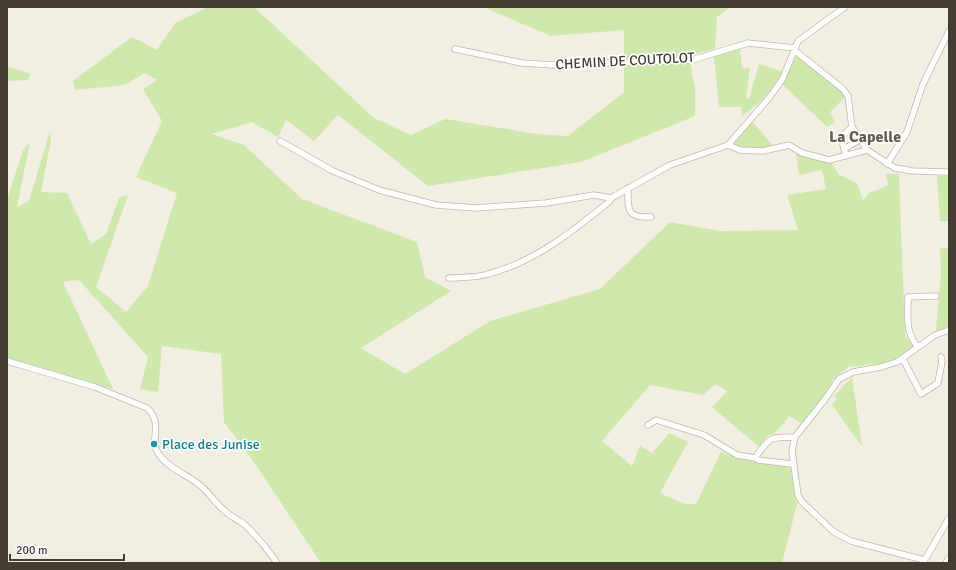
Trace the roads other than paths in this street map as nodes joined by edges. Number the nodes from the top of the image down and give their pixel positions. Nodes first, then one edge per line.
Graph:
1 (845, 7) edge
2 (949, 31) edge
3 (455, 49) dead end
4 (794, 49) junction
5 (852, 127) junction
6 (861, 139) junction
7 (280, 141) dead end
8 (728, 145) junction
9 (844, 149) junction
10 (867, 150) junction
11 (846, 156) junction
12 (887, 164) junction
13 (949, 172) edge
14 (628, 188) junction
15 (612, 198) junction
16 (651, 217) dead end
17 (449, 278) dead end
18 (936, 296) dead end
19 (949, 330) edge
20 (918, 347) junction
21 (941, 357) dead end
22 (903, 359) junction
23 (7, 361) edge
24 (648, 425) dead end
25 (795, 437) junction
26 (755, 458) junction
27 (792, 464) junction
28 (949, 518) edge
29 (949, 558) edge
30 (924, 562) edge
31 (277, 563) edge
32 (946, 563) edge

1 - 4 street
2 - 12 street
3 - 4 street, CHEMIN DE COUTOLOT
4 - 5 street
4 - 8 street
5 - 6 street
5 - 9 street
6 - 9 street
6 - 10 street
7 - 15 street
8 - 11 street
8 - 14 street
9 - 11 street
10 - 11 street
10 - 12 street
12 - 13 street
14 - 15 street
14 - 16 street
15 - 17 street
18 - 20 street
19 - 20 street
20 - 22 street
21 - 22 street
22 - 25 street
23 - 31 street
24 - 26 street
25 - 26 street
25 - 27 street
26 - 27 street
27 - 30 street
28 - 30 street
29 - 32 street

